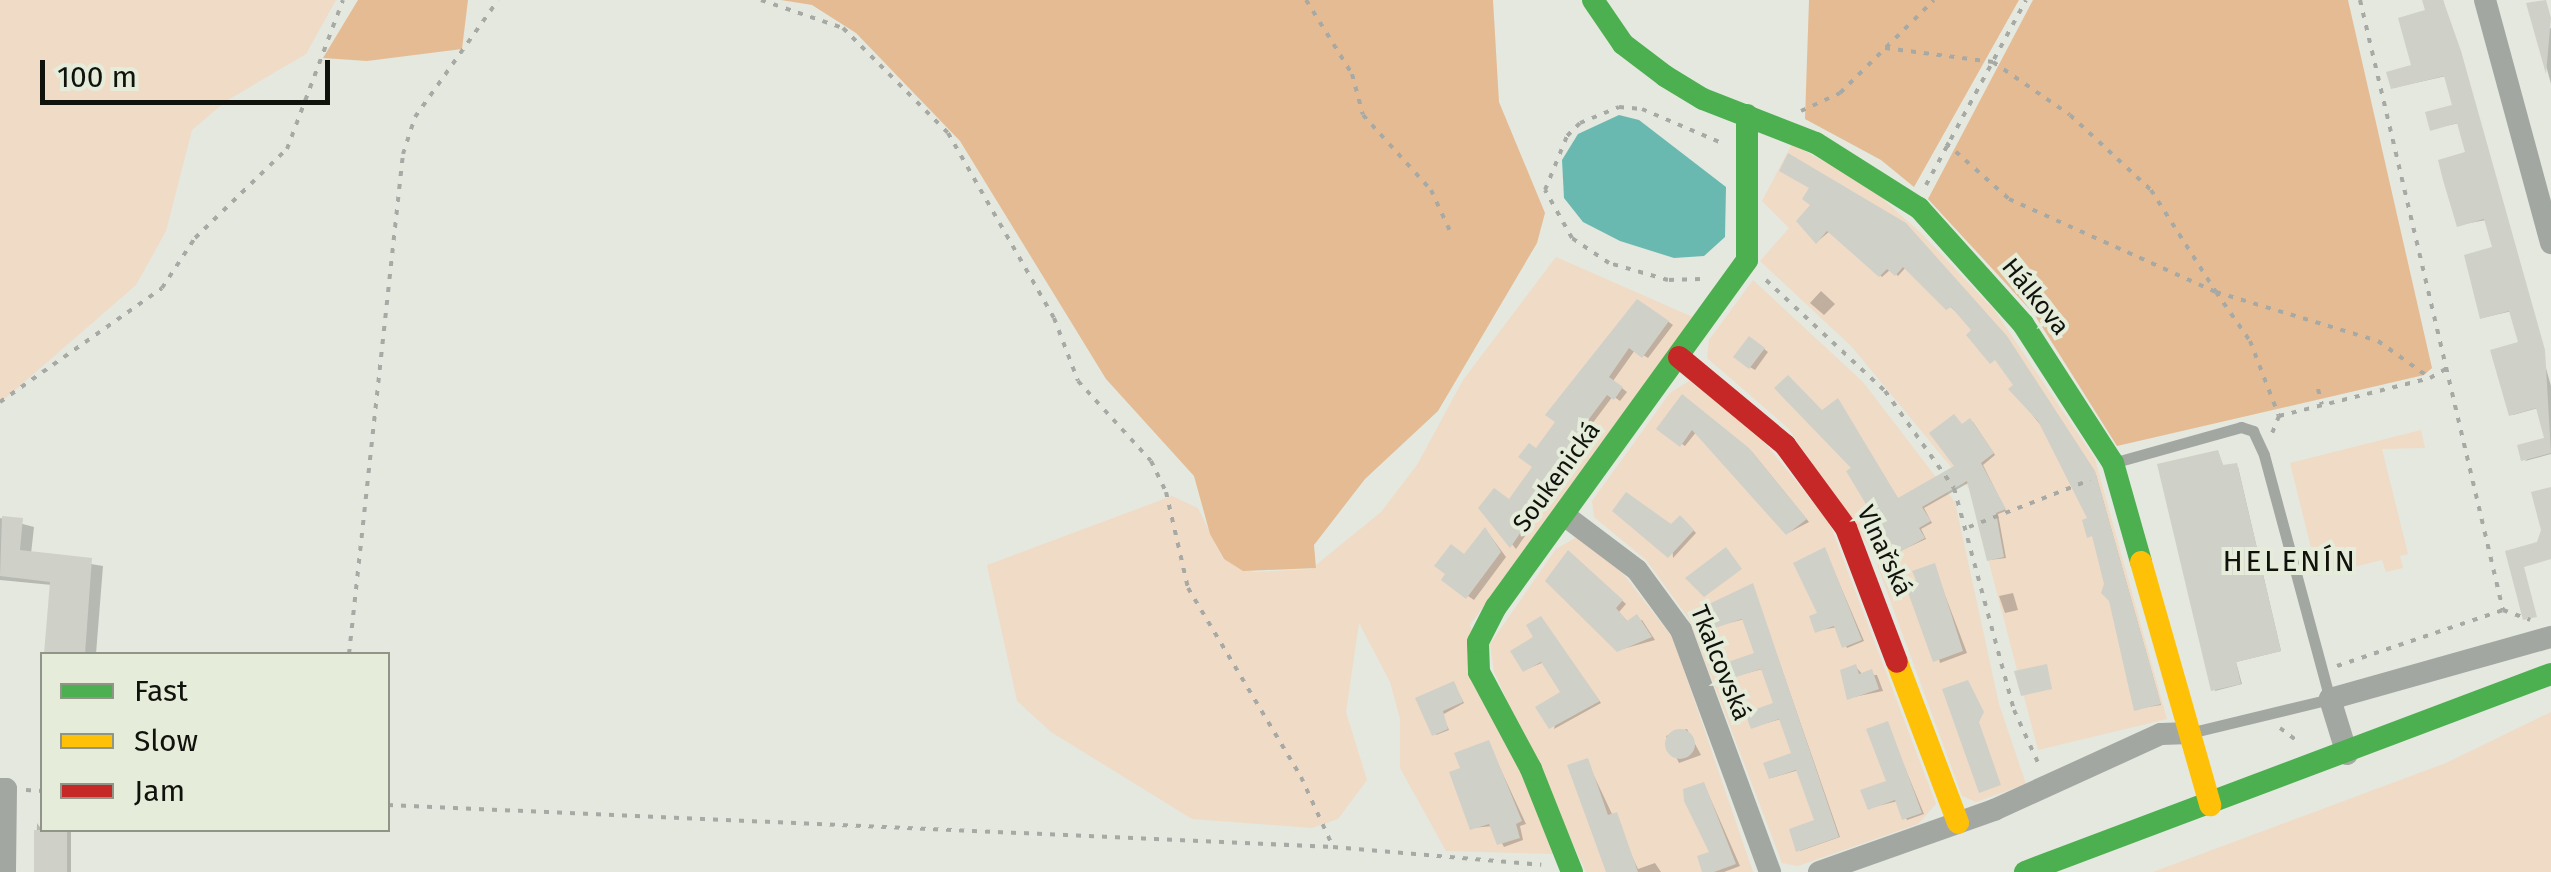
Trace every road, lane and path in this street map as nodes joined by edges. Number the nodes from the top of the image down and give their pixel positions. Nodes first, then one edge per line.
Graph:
1 (343, 0) edge
2 (498, 0) edge
3 (762, 0) edge
4 (1306, 0) edge
5 (1593, 0) edge
6 (1934, 0) edge
7 (2026, 0) edge
8 (2360, 0) edge
9 (2484, 0) edge
10 (1885, 48) junction
11 (1994, 62) junction
12 (1840, 93) dead end
13 (1747, 116) junction
14 (1946, 143) junction
15 (1747, 153) junction
16 (1919, 208) junction
17 (1450, 231) dead end
18 (2551, 243) edge
19 (1747, 260) junction
20 (1706, 276) dead end
21 (2216, 292) junction
22 (1679, 357) junction
23 (2450, 367) junction
24 (2430, 378) junction
25 (2318, 389) dead end
26 (0, 402) edge
27 (2322, 405) junction
28 (2279, 416) junction
29 (2264, 454) junction
30 (2115, 467) junction
31 (1564, 515) junction
32 (1968, 526) junction
33 (2503, 610) junction
34 (2545, 629) edge
35 (349, 652) edge
36 (2319, 672) junction
37 (2551, 674) edge
38 (2330, 699) junction
39 (2263, 717) junction
40 (2190, 733) junction
41 (2337, 757) junction
42 (2048, 785) junction
43 (0, 790) edge
44 (390, 805) edge
45 (2210, 805) junction
46 (1958, 823) junction
47 (1333, 847) junction
48 (1571, 870) edge
49 (6, 872) edge
50 (1770, 872) edge
51 (1819, 872) edge
52 (2026, 872) edge

1 - 26 path
2 - 35 path
3 - 47 path
4 - 17 path
5 - 13 street, Hálkova
6 - 10 path
7 - 11 path
8 - 23 path
9 - 18 street
10 - 11 path
10 - 12 path
11 - 14 path
11 - 21 path
13 - 15 street
13 - 16 street, Hálkova
14 - 16 path
14 - 21 path
15 - 19 street
15 - 20 path
16 - 30 street, Hálkova
19 - 22 street, Soukenická
19 - 32 path
21 - 24 path
21 - 28 path
22 - 31 street, Soukenická
22 - 46 street, Vlnařská
23 - 24 path
23 - 33 path
24 - 27 path
25 - 27 path
27 - 28 path
28 - 29 path
29 - 30 lane
29 - 36 lane
30 - 32 path
30 - 40 street, Hálkova
31 - 48 street, Soukenická
31 - 50 street, Tkalcovská
32 - 42 path
33 - 34 path
33 - 36 path
34 - 38 street
36 - 38 lane
37 - 41 street
38 - 39 lane
38 - 41 street
39 - 40 lane
39 - 41 path
40 - 42 street
40 - 45 street, Hálkova
41 - 45 street
42 - 46 street
43 - 49 street
44 - 47 path
45 - 52 street
46 - 51 street
47 - 48 path

